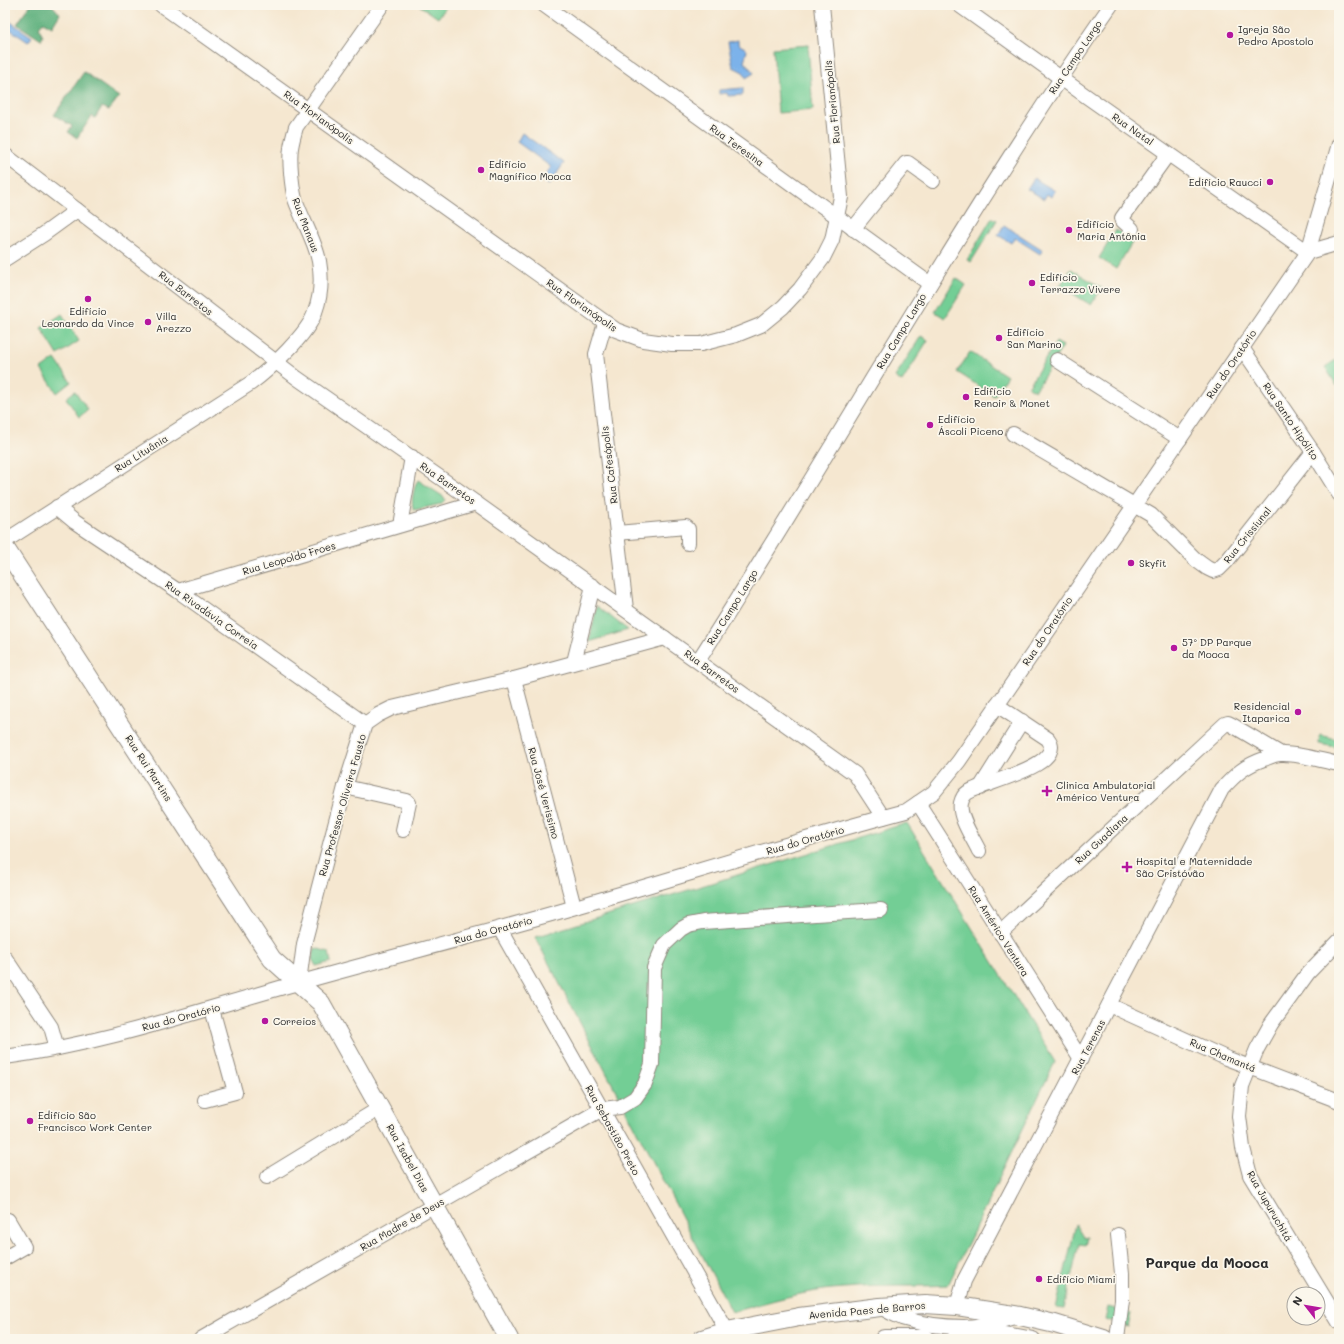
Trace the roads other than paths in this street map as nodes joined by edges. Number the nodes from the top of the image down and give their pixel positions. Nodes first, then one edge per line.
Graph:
1 (161, 5) edge
2 (382, 5) edge
3 (544, 5) edge
4 (822, 5) edge
5 (958, 5) edge
6 (1111, 5) edge
7 (1060, 78) junction
8 (308, 110) junction
9 (1339, 144) edge
10 (1168, 154) junction
11 (5, 155) edge
12 (933, 181) dead end
13 (77, 210) junction
14 (838, 218) junction
15 (853, 229) junction
16 (1132, 229) dead end
17 (1339, 243) edge
18 (1308, 252) junction
19 (5, 260) edge
20 (930, 284) junction
21 (605, 323) junction
22 (1242, 348) junction
23 (1057, 360) dead end
24 (275, 362) junction
25 (1013, 434) dead end
26 (1180, 439) junction
27 (1313, 452) junction
28 (412, 457) junction
29 (1339, 494) edge
30 (476, 503) junction
31 (1134, 505) junction
32 (57, 507) junction
33 (400, 525) junction
34 (617, 533) junction
35 (5, 541) edge
36 (688, 543) dead end
37 (5, 548) edge
38 (593, 586) junction
39 (178, 590) junction
40 (626, 609) junction
41 (665, 638) junction
42 (698, 661) junction
43 (574, 662) junction
44 (514, 678) junction
45 (997, 705) junction
46 (1022, 721) junction
47 (365, 724) junction
48 (1281, 754) junction
49 (1339, 764) edge
50 (345, 787) junction
51 (980, 788) junction
52 (918, 803) junction
53 (883, 818) junction
54 (403, 830) dead end
55 (979, 851) dead end
56 (574, 907) junction
57 (882, 910) dead end
58 (500, 929) junction
59 (1000, 933) junction
60 (1339, 941) edge
61 (5, 958) edge
62 (299, 982) junction
63 (1109, 1005) junction
64 (212, 1009) junction
65 (57, 1048) junction
66 (5, 1057) edge
67 (1081, 1059) junction
68 (1250, 1067) junction
69 (205, 1100) dead end
70 (1339, 1101) edge
71 (380, 1108) junction
72 (602, 1109) junction
73 (267, 1177) dead end
74 (435, 1205) junction
75 (8, 1220) dead end
76 (1118, 1235) dead end
77 (5, 1258) edge
78 (957, 1306) junction
79 (880, 1307) junction
80 (1020, 1316) junction
81 (1339, 1322) edge
82 (726, 1331) junction
83 (201, 1339) edge
84 (509, 1339) edge
85 (702, 1339) edge
86 (884, 1339) edge
87 (926, 1339) edge
88 (953, 1339) edge
89 (1033, 1339) edge
90 (1104, 1339) edge
91 (1117, 1339) edge

1 - 8 street, Rua Florianópolis
2 - 8 street, Rua Manaus
3 - 14 street, Rua Teresina
4 - 14 street, Rua Florianópolis
5 - 7 street, Rua Natal
6 - 7 street, Rua Campo Largo
7 - 10 street, Rua Natal
7 - 20 street, Rua Campo Largo
8 - 21 street, Rua Florianópolis
8 - 24 street, Rua Manaus
9 - 18 street, Rua do Oratório
10 - 16 street
10 - 18 street, Rua Natal
11 - 13 street, Rua Barretos
12 - 15 street
13 - 19 street
13 - 24 street, Rua Barretos
14 - 15 street, Rua Teresina
14 - 21 street, Rua Florianópolis
15 - 20 street, Rua Teresina
17 - 18 street
18 - 22 street, Rua do Oratório
20 - 42 street, Rua Campo Largo
21 - 34 street, Rua Cafesópolis
22 - 26 street, Rua do Oratório
22 - 27 street, Rua Santo Hipólito
23 - 26 street
24 - 28 street, Rua Barretos
24 - 32 street, Rua Lituânia
25 - 31 street
26 - 31 street, Rua do Oratório
27 - 29 street, Rua Santo Hipólito
27 - 31 street, Rua Crissiunal
28 - 30 street, Rua Barretos
28 - 33 street
30 - 33 street, Rua Leopoldo Froes
30 - 38 street, Rua Barretos
31 - 45 street, Rua do Oratório
32 - 35 street, Rua Lituânia
32 - 39 street, Rua Rivadávia Correia
33 - 39 street, Rua Leopoldo Froes
34 - 36 street
34 - 40 street, Rua Cafesópolis
37 - 62 main road, Rua Rui Martins
38 - 40 street, Rua Barretos
38 - 43 street
39 - 47 street, Rua Rivadávia Correia
40 - 41 street, Rua Barretos
41 - 42 street, Rua Barretos
41 - 43 street, Rua Professor Oliveira Fausto
42 - 53 street, Rua Barretos
43 - 44 street, Rua Professor Oliveira Fausto
44 - 47 street, Rua Professor Oliveira Fausto
44 - 56 street, Rua José Verissimo
45 - 46 street
45 - 52 street, Rua do Oratório
46 - 51 street
46 - 51 street
47 - 50 street, Rua Professor Oliveira Fausto
48 - 49 street
48 - 59 street, Rua Guadiana
48 - 63 street, Rua Terenas
50 - 54 street
50 - 62 street, Rua Professor Oliveira Fausto
51 - 55 street
52 - 53 street, Rua do Oratório
52 - 59 street, Rua Américo Ventura
53 - 56 street, Rua do Oratório
56 - 58 street, Rua do Oratório
57 - 72 street
58 - 62 street, Rua do Oratório
58 - 72 street, Rua Sebastião Preto
59 - 67 street, Rua Américo Ventura
60 - 68 street, Rua Jupuruchitá
61 - 65 street
62 - 64 street, Rua do Oratório
62 - 71 main road, Rua Isabel Dias
63 - 67 street, Rua Terenas
63 - 68 street, Rua Chamantá
64 - 65 street, Rua do Oratório
64 - 69 street
65 - 66 street, Rua do Oratório
67 - 78 street, Rua Terenas
68 - 70 street, Rua Chamantá
68 - 81 street, Rua Jupuruchitá
71 - 73 street
71 - 74 main road, Rua Isabel Dias
72 - 74 street, Rua Madre de Deus
72 - 82 street, Rua Sebastião Preto
74 - 83 street, Rua Madre de Deus
74 - 84 main road, Rua Isabel Dias
75 - 77 street
76 - 91 street
78 - 79 main road, Avenida Paes de Barros
78 - 80 main road, Avenida Paes de Barros
79 - 80 street
79 - 82 main road, Avenida Paes de Barros
80 - 90 main road, Avenida Paes de Barros
82 - 85 main road, Avenida Paes de Barros
86 - 87 main road
88 - 89 street

